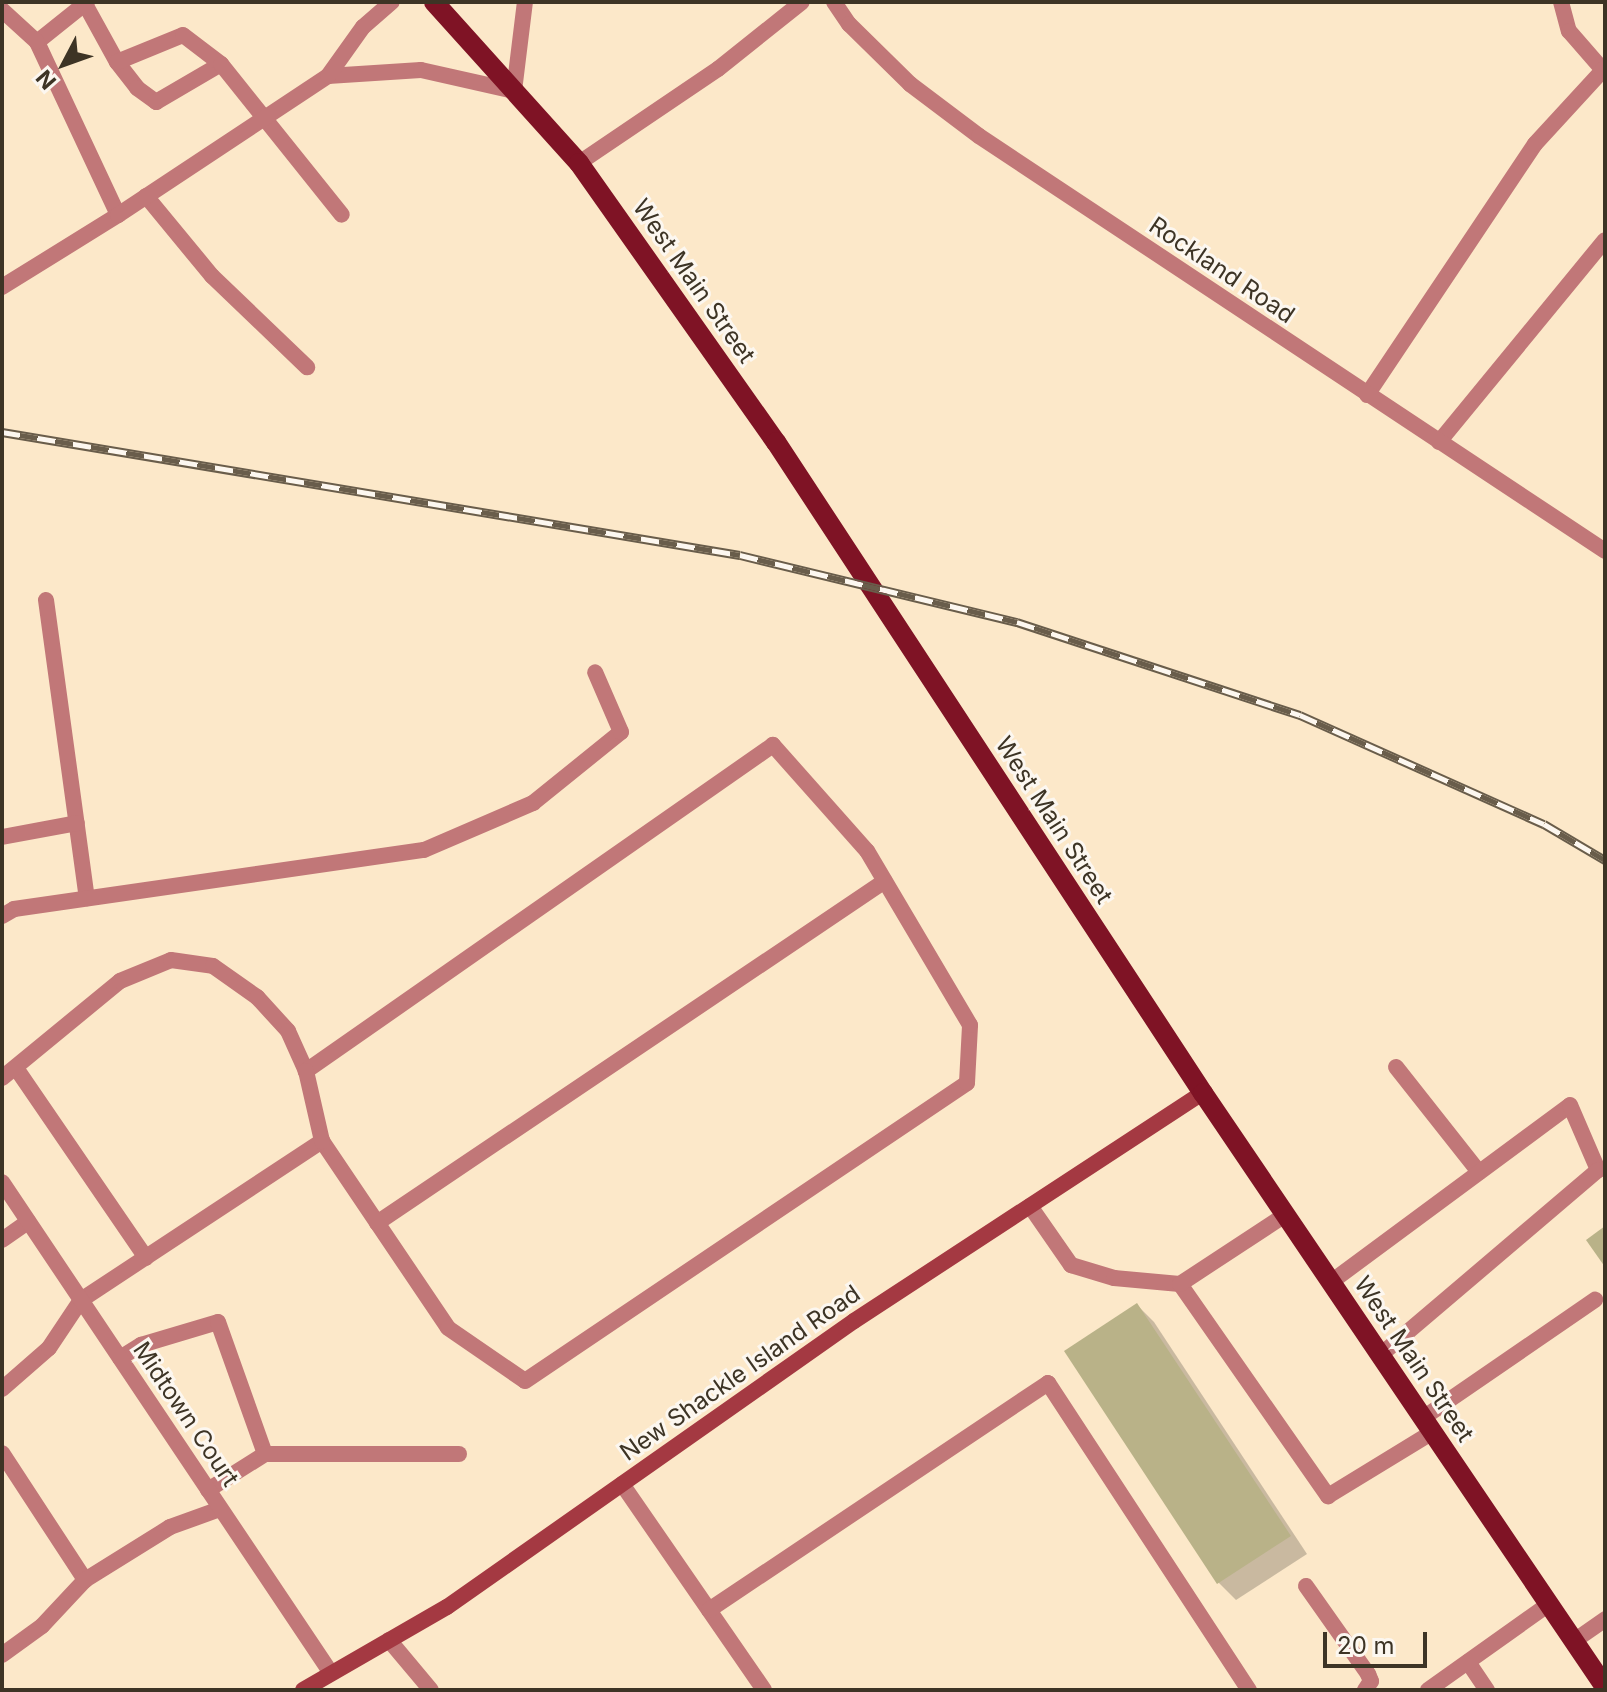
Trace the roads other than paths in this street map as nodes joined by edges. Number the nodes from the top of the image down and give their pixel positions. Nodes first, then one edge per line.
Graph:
1 (392, 2) edge
2 (434, 2) edge
3 (525, 2) edge
4 (802, 2) edge
5 (834, 2) edge
6 (1561, 2) edge
7 (86, 3) edge
8 (2, 10) edge
9 (37, 42) junction
10 (117, 62) junction
11 (221, 64) junction
12 (1604, 69) edge
13 (328, 76) junction
14 (514, 91) junction
15 (262, 119) junction
16 (579, 163) junction
17 (146, 196) junction
18 (118, 215) junction
19 (342, 215) dead end
20 (1605, 240) edge
21 (2, 287) edge
22 (307, 367) dead end
23 (1367, 395) junction
24 (1439, 442) junction
25 (1605, 551) edge
26 (46, 600) dead end
27 (595, 672) dead end
28 (77, 823) junction
29 (2, 837) edge
30 (885, 881) junction
31 (87, 898) junction
32 (2, 916) edge
33 (1396, 1067) dead end
34 (306, 1071) junction
35 (9, 1073) edge
36 (1203, 1093) junction
37 (322, 1141) junction
38 (1479, 1172) junction
39 (2, 1182) edge
40 (1030, 1206) junction
41 (1285, 1215) junction
42 (28, 1222) junction
43 (377, 1223) junction
44 (2, 1240) edge
45 (146, 1258) junction
46 (1331, 1282) junction
47 (1180, 1284) junction
48 (81, 1300) junction
49 (1595, 1300) dead end
50 (1381, 1355) junction
51 (120, 1358) junction
52 (2, 1389) edge
53 (1428, 1425) junction
54 (2, 1453) edge
55 (265, 1454) junction
56 (459, 1454) dead end
57 (622, 1484) junction
58 (208, 1490) junction
59 (220, 1509) junction
60 (85, 1580) junction
61 (1306, 1586) dead end
62 (1549, 1604) junction
63 (709, 1610) junction
64 (1605, 1619) edge
65 (389, 1640) junction
66 (1574, 1641) junction
67 (2, 1655) edge
68 (1468, 1662) junction
69 (331, 1673) junction
70 (1605, 1687) edge
71 (304, 1690) edge
72 (431, 1690) edge
73 (764, 1690) edge
74 (1249, 1690) edge
75 (1365, 1690) edge
76 (1428, 1690) edge
77 (1487, 1690) edge

1 - 13 street
2 - 14 main road, West Main Street
3 - 14 street
4 - 16 street
5 - 23 street, Rockland Road
6 - 12 street
7 - 9 street
7 - 10 street
8 - 9 street
9 - 18 street
10 - 11 street
10 - 11 street
11 - 15 street
12 - 23 street
13 - 14 street
13 - 15 street
14 - 16 main road, West Main Street
15 - 17 street
15 - 19 street
16 - 36 main road, West Main Street
17 - 18 street
17 - 22 street
18 - 21 street
20 - 24 street
23 - 24 street, Rockland Road
24 - 25 street, Rockland Road
26 - 28 street
27 - 31 street
28 - 29 street
28 - 31 street
30 - 34 street
30 - 43 street
30 - 43 street
31 - 32 street
33 - 38 street
34 - 35 street
34 - 37 street
35 - 45 street
36 - 40 main road, New Shackle Island Road
36 - 41 main road, West Main Street
37 - 43 street
37 - 45 street
38 - 46 street
38 - 50 street
39 - 42 street, Midtown Court
40 - 47 street
40 - 57 main road, New Shackle Island Road
41 - 46 main road, West Main Street
41 - 47 street
42 - 44 street
42 - 48 street, Midtown Court
45 - 48 street
46 - 50 main road, West Main Street
47 - 53 street
48 - 51 street, Midtown Court
48 - 52 street
49 - 53 street
50 - 53 main road, West Main Street
51 - 55 street
51 - 58 street, Midtown Court
53 - 62 main road, West Main Street
54 - 60 street
55 - 56 street
55 - 58 street
57 - 63 street
57 - 65 main road, New Shackle Island Road
58 - 59 street, Midtown Court
59 - 60 street
59 - 69 street, Midtown Court
60 - 67 street
61 - 75 street
62 - 66 main road, West Main Street
62 - 68 street
63 - 73 street
63 - 74 street
64 - 66 street
65 - 69 main road, New Shackle Island Road
65 - 72 street
66 - 70 main road, West Main Street
68 - 76 street
68 - 77 street
69 - 71 main road, New Shackle Island Road

